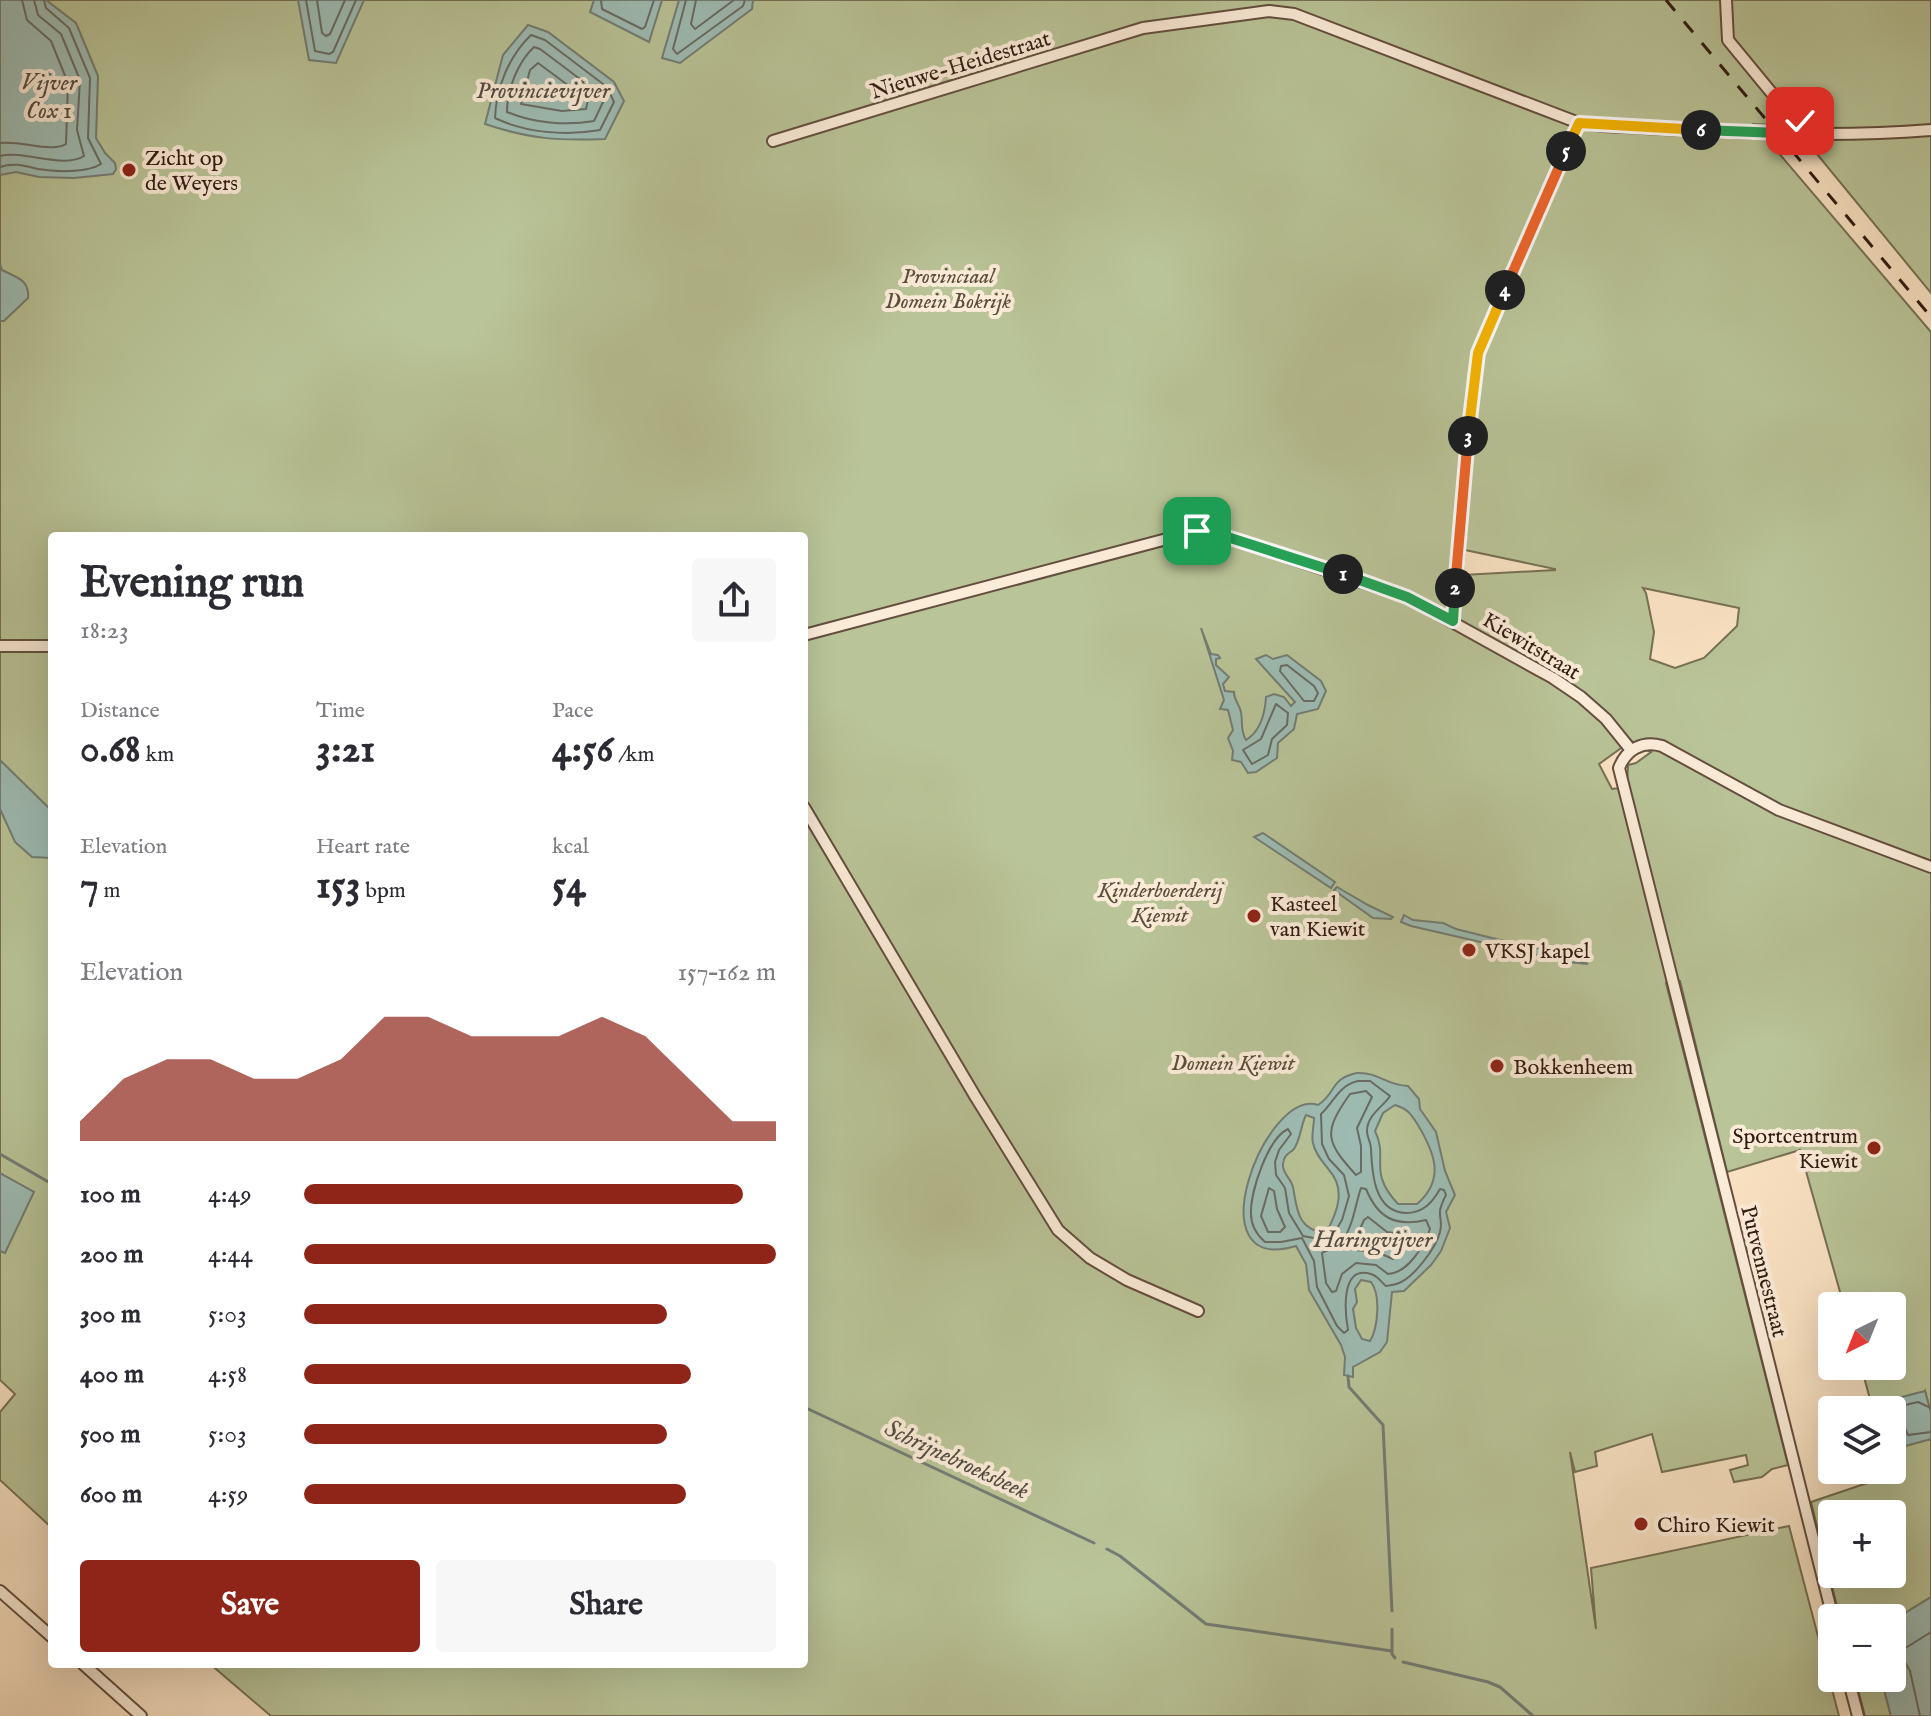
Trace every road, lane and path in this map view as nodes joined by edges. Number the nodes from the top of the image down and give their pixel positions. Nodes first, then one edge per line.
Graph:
1 (1726, 0) edge
2 (1579, 123) junction
3 (1931, 130) edge
4 (1810, 134) junction
5 (773, 141) dead end
6 (1453, 621) junction
7 (808, 634) edge
8 (0, 646) edge
9 (48, 646) edge
10 (1631, 750) junction
11 (808, 814) edge
12 (1931, 867) edge
13 (1198, 1311) dead end
14 (0, 1591) edge
15 (1829, 1604) edge
16 (48, 1633) edge
17 (87, 1668) edge
18 (1852, 1692) edge
19 (141, 1716) edge
20 (1858, 1716) edge

1 - 4 street
2 - 4 street, Nieuwe-Heidestraat
2 - 5 street, Nieuwe-Heidestraat
2 - 6 street
3 - 4 street, Nieuwe-Heidestraat
6 - 7 street, Kiewitstraat
6 - 10 street, Kiewitstraat
8 - 9 street
10 - 12 street
10 - 15 street, Putvennestraat
11 - 13 street
14 - 16 street
17 - 19 street
18 - 20 street

